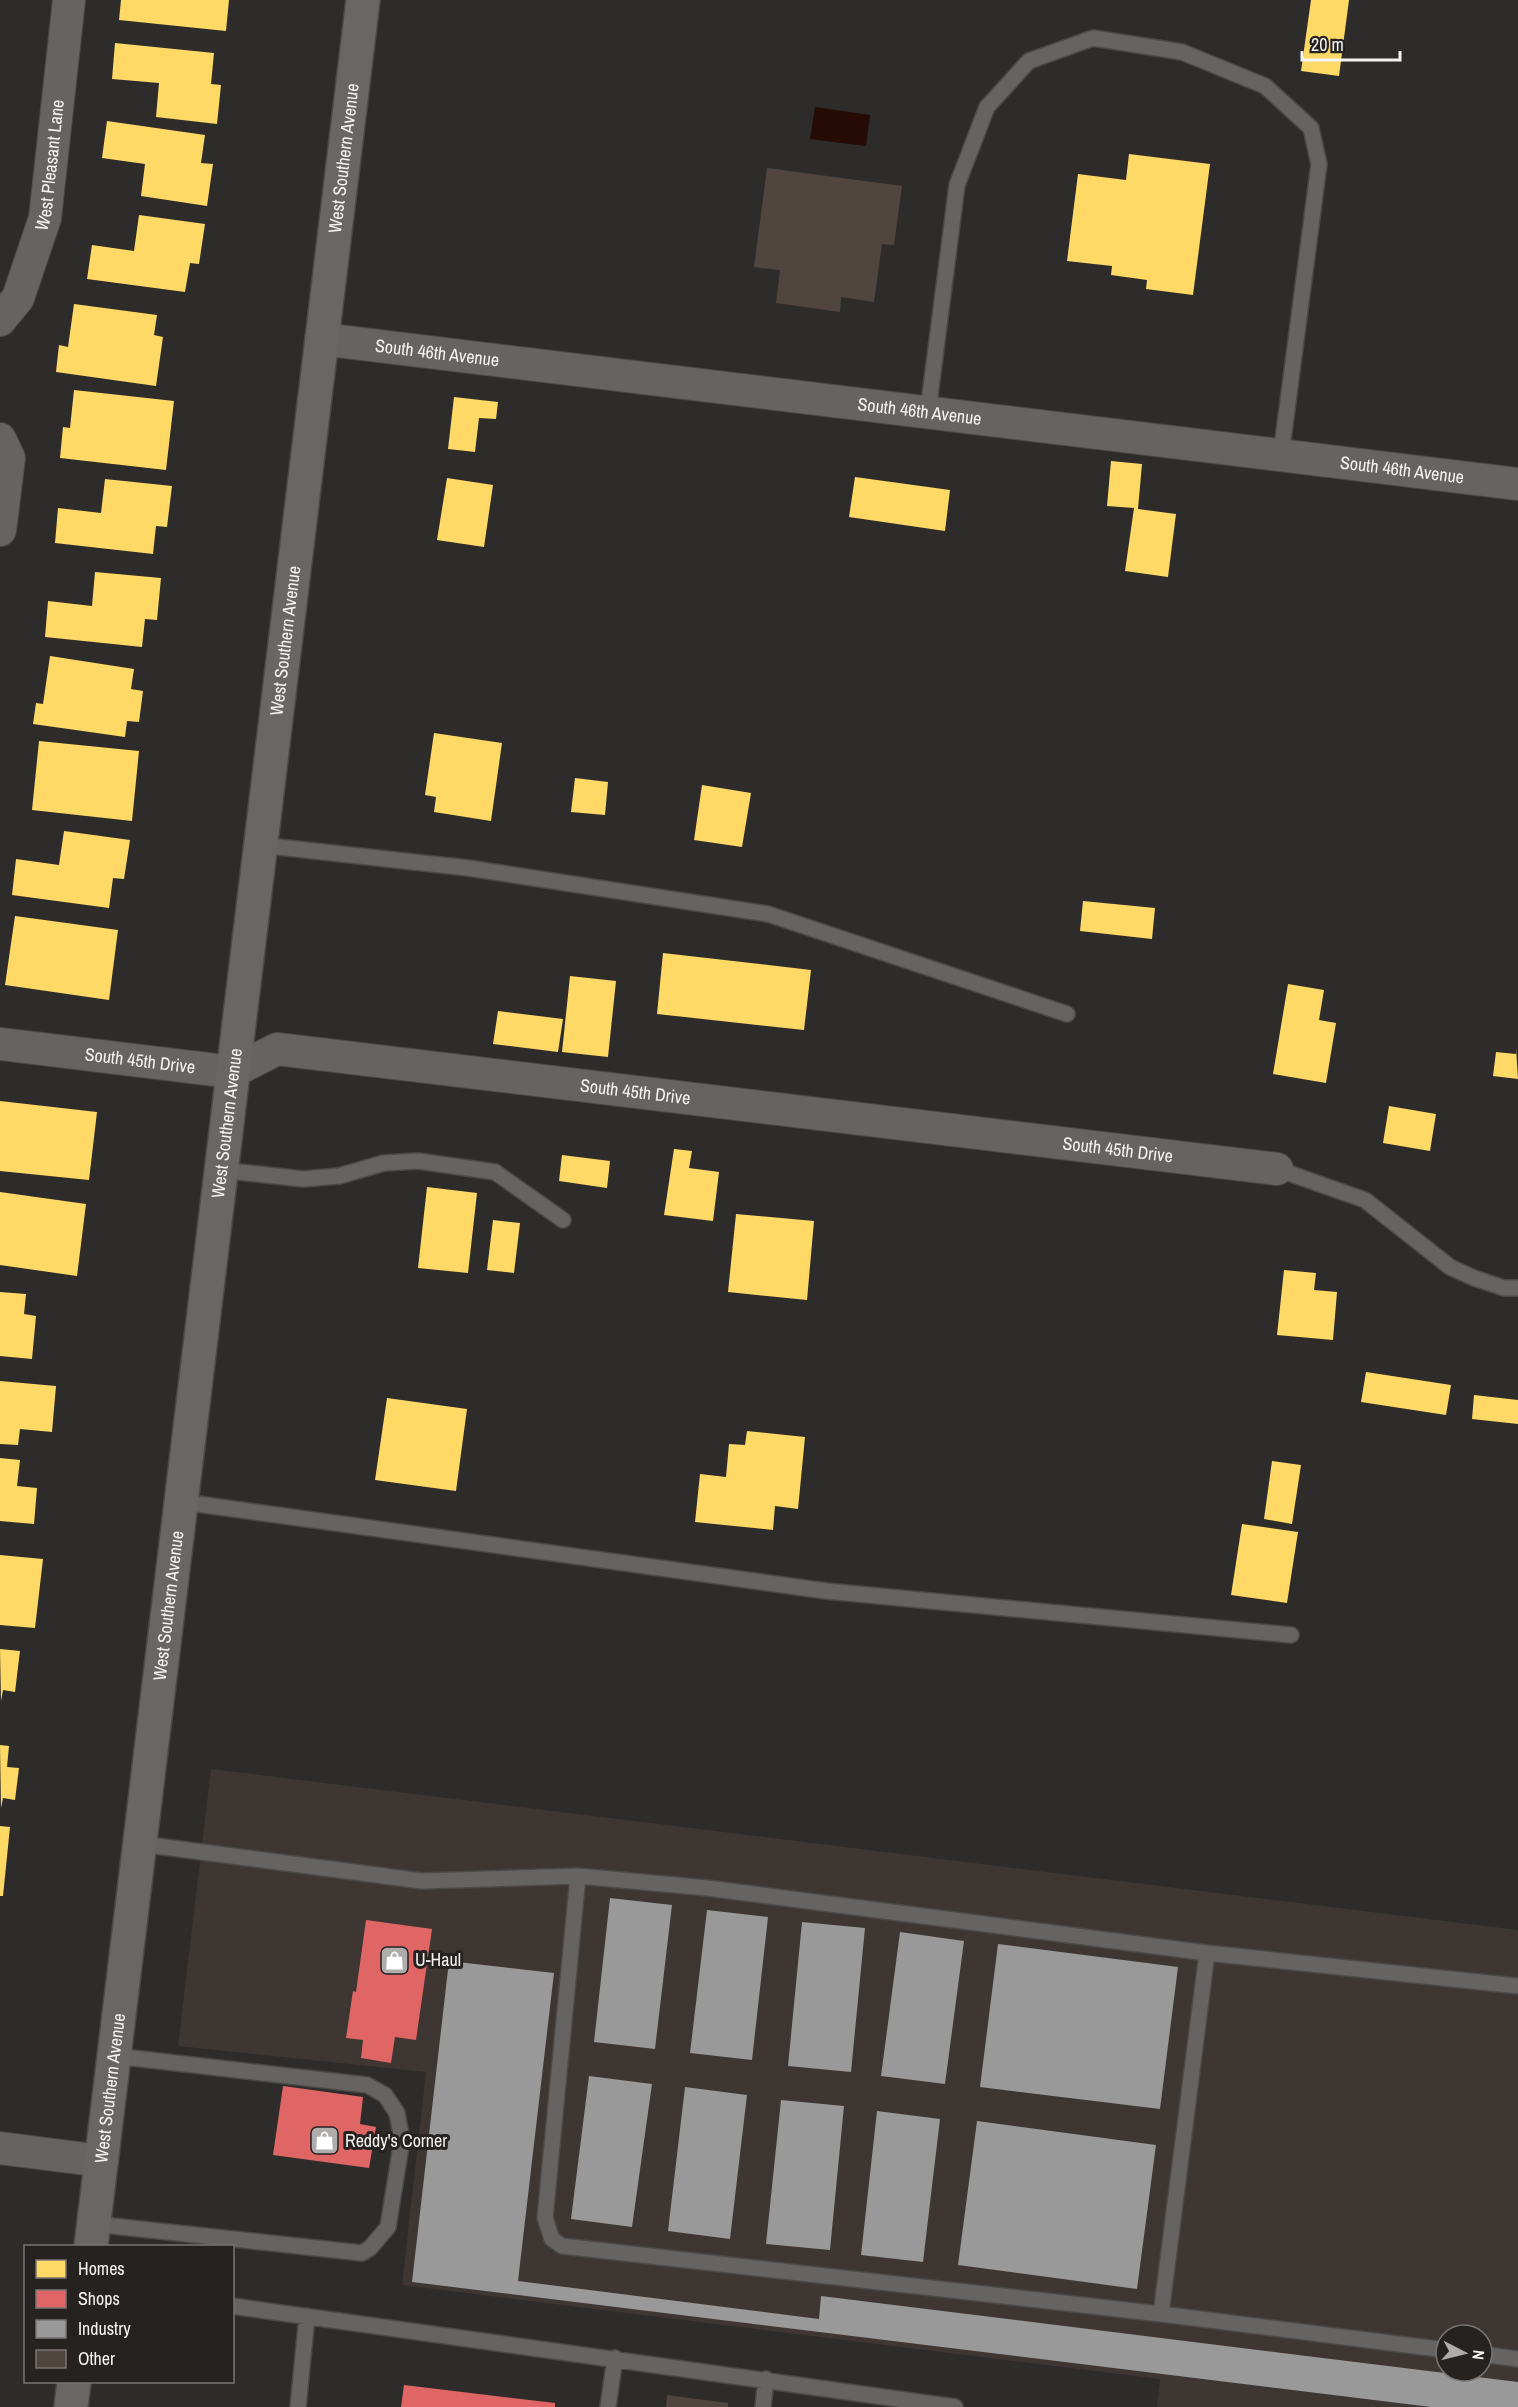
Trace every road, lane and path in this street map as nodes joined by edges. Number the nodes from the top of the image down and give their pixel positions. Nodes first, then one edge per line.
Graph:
1 (69, 0) edge
2 (363, 0) edge
3 (0, 320) edge
4 (321, 339) junction
5 (928, 411) junction
6 (0, 439) edge
7 (1281, 455) junction
8 (1518, 484) edge
9 (0, 530) edge
10 (260, 845) junction
11 (1067, 1014) dead end
12 (0, 1044) edge
13 (232, 1072) junction
14 (1277, 1169) joint
15 (221, 1170) junction
16 (562, 1220) dead end
17 (1518, 1288) edge
18 (183, 1502) junction
19 (1291, 1635) dead end
20 (141, 1844) junction
21 (578, 1876) junction
22 (1207, 1953) junction
23 (1518, 1986) edge
24 (115, 2056) junction
25 (0, 2148) edge
26 (102, 2160) junction
27 (93, 2235) edge
28 (234, 2306) edge
29 (1161, 2314) junction
30 (307, 2316) junction
31 (1434, 2348) edge
32 (1494, 2356) edge
33 (615, 2358) junction
34 (1518, 2359) edge
35 (766, 2379) junction
36 (74, 2383) edge
37 (71, 2407) edge
38 (298, 2407) edge
39 (609, 2407) edge
40 (763, 2407) edge
41 (955, 2407) edge

1 - 3 street, West Pleasant Lane
2 - 4 main road, West Southern Avenue
4 - 5 street, South 46th Avenue
4 - 10 main road, West Southern Avenue
5 - 7 street, South 46th Avenue
5 - 7 lane
6 - 9 street
7 - 8 street, South 46th Avenue
10 - 11 lane
10 - 13 main road, West Southern Avenue
12 - 13 street, South 45th Drive
13 - 14 street, South 45th Drive
13 - 15 main road, West Southern Avenue
14 - 17 lane
15 - 16 lane
15 - 18 main road, West Southern Avenue
18 - 19 lane
18 - 20 main road, West Southern Avenue
20 - 21 lane
20 - 24 main road, West Southern Avenue
21 - 22 lane
21 - 29 lane
22 - 23 lane
22 - 29 lane
24 - 26 main road, West Southern Avenue
24 - 27 lane
25 - 26 street
26 - 27 main road, West Southern Avenue
28 - 30 lane
29 - 31 lane
30 - 33 lane
30 - 38 lane
32 - 34 lane
33 - 35 lane
33 - 39 lane
35 - 40 lane
35 - 41 lane
36 - 37 main road

